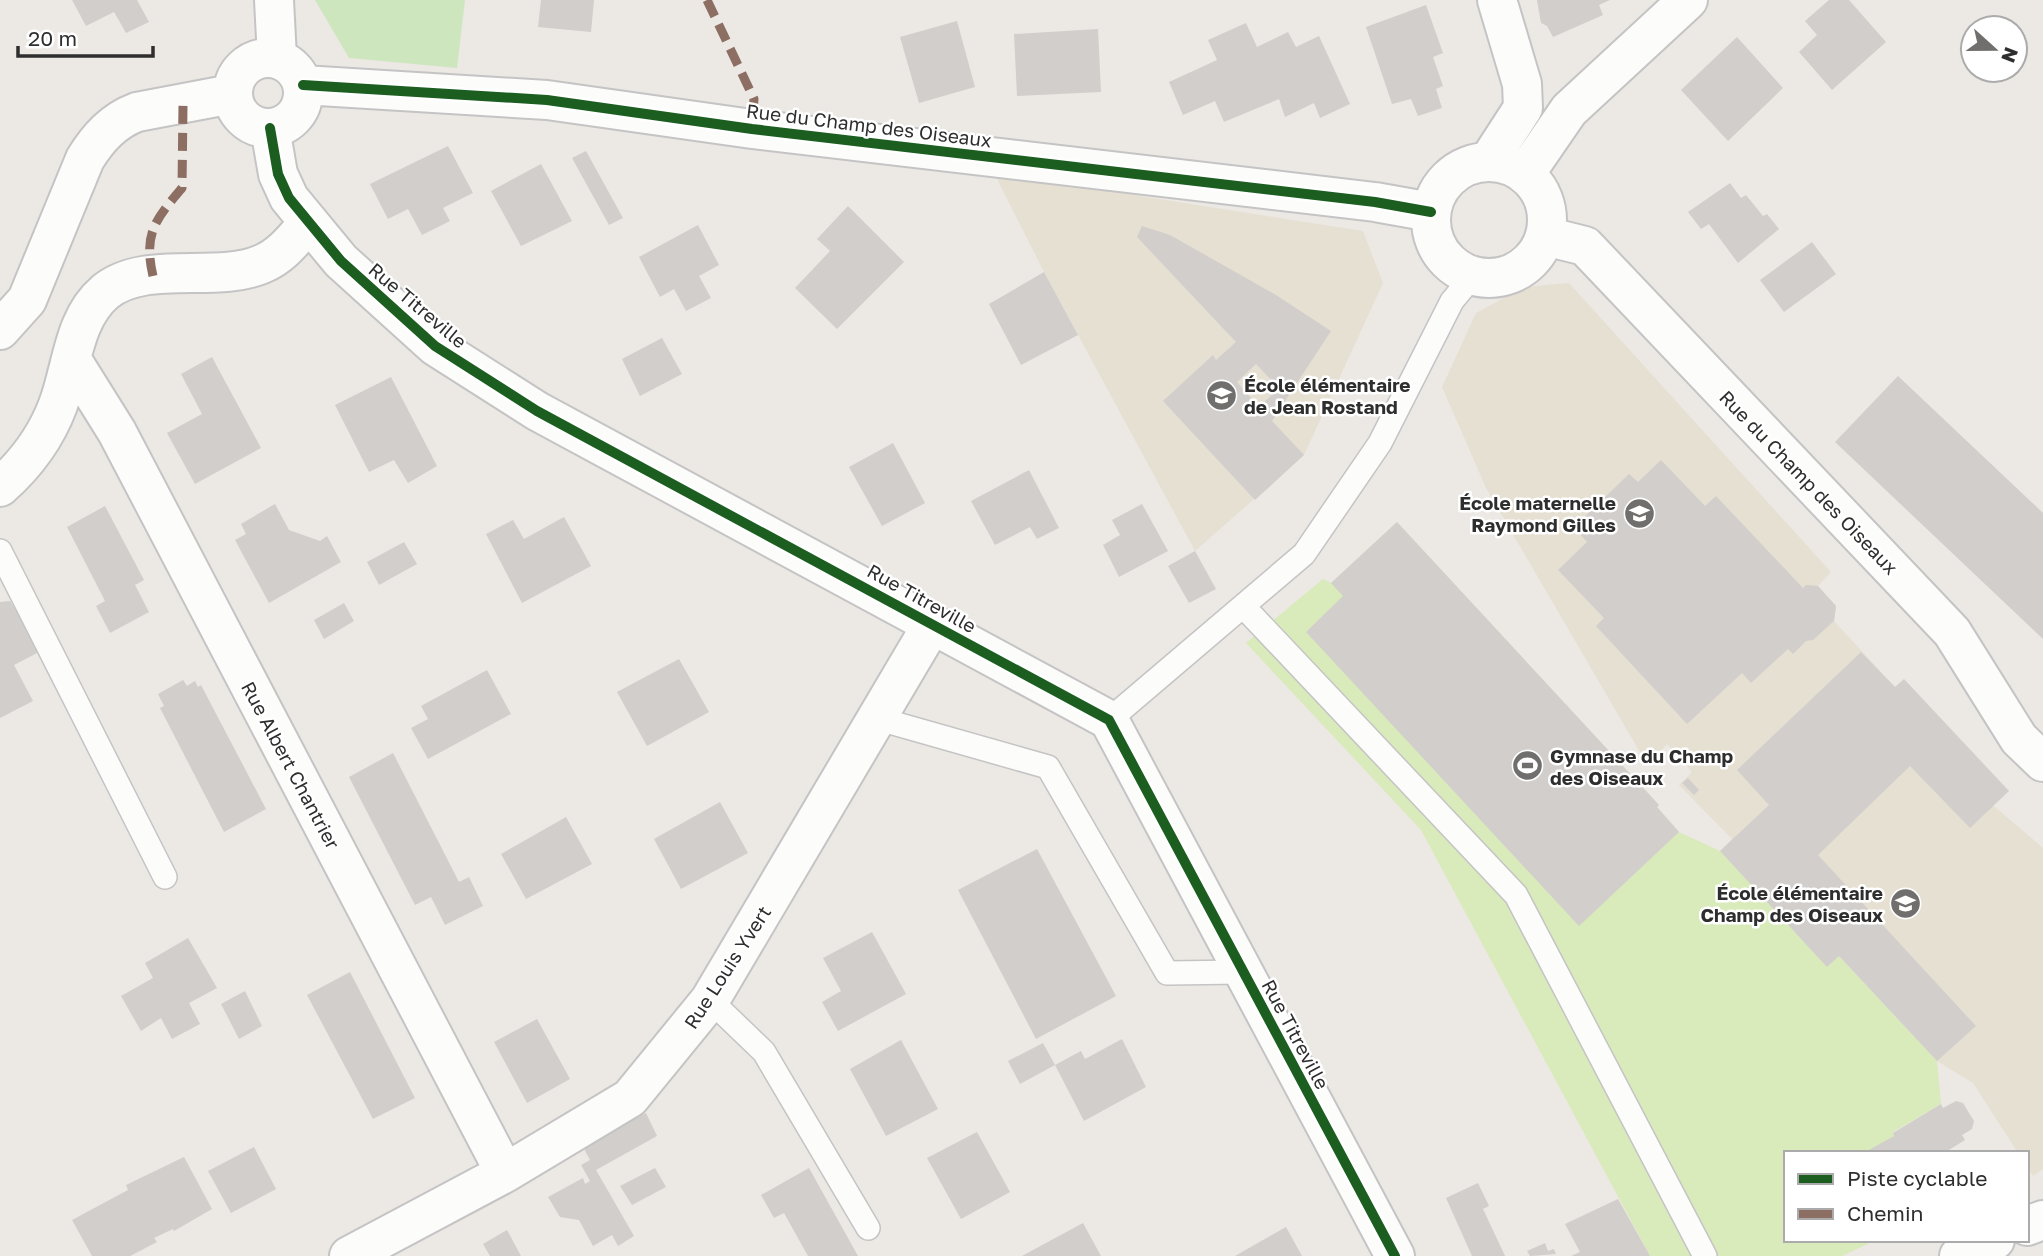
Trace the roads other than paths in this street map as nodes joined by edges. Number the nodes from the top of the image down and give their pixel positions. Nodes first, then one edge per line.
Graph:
1 (274, 0) edge
2 (1497, 0) edge
3 (1688, 0) edge
4 (277, 58) junction
5 (303, 85) junction
6 (232, 94) junction
7 (270, 128) junction
8 (1489, 162) junction
9 (1525, 174) junction
10 (1431, 212) junction
11 (309, 222) junction
12 (1545, 236) junction
13 (1472, 277) junction
14 (0, 330) edge
15 (72, 360) junction
16 (0, 487) edge
17 (0, 551) edge
18 (1243, 606) junction
19 (933, 623) junction
20 (879, 719) junction
21 (1109, 720) junction
22 (2043, 762) edge
23 (165, 877) dead end
24 (1243, 972) junction
25 (710, 1000) junction
26 (505, 1173) junction
27 (868, 1228) dead end
28 (1990, 1242) edge
29 (349, 1256) edge
30 (1395, 1256) edge
31 (1704, 1256) edge
32 (1959, 1256) edge

1 - 4 street
2 - 8 street
3 - 9 street
4 - 5 street
4 - 6 street
5 - 7 street
5 - 10 street, Rue du Champ des Oiseaux
6 - 7 street
6 - 14 street
7 - 11 street, Rue Titreville
8 - 9 street
8 - 10 street
9 - 12 street
10 - 13 street
11 - 15 street
11 - 19 street, Rue Titreville
12 - 13 street
12 - 22 street, Rue du Champ des Oiseaux
13 - 18 lane
15 - 16 street
15 - 26 street, Rue Albert Chantrier
17 - 23 lane
18 - 21 lane
18 - 31 lane
19 - 20 street, Rue Louis Yvert
19 - 21 street, Rue Titreville
20 - 24 lane
20 - 25 street, Rue Louis Yvert
21 - 24 street, Rue Titreville
24 - 30 street, Rue Titreville
25 - 26 street, Rue Louis Yvert
25 - 27 lane
26 - 29 street, Rue Louis Yvert
28 - 32 street

